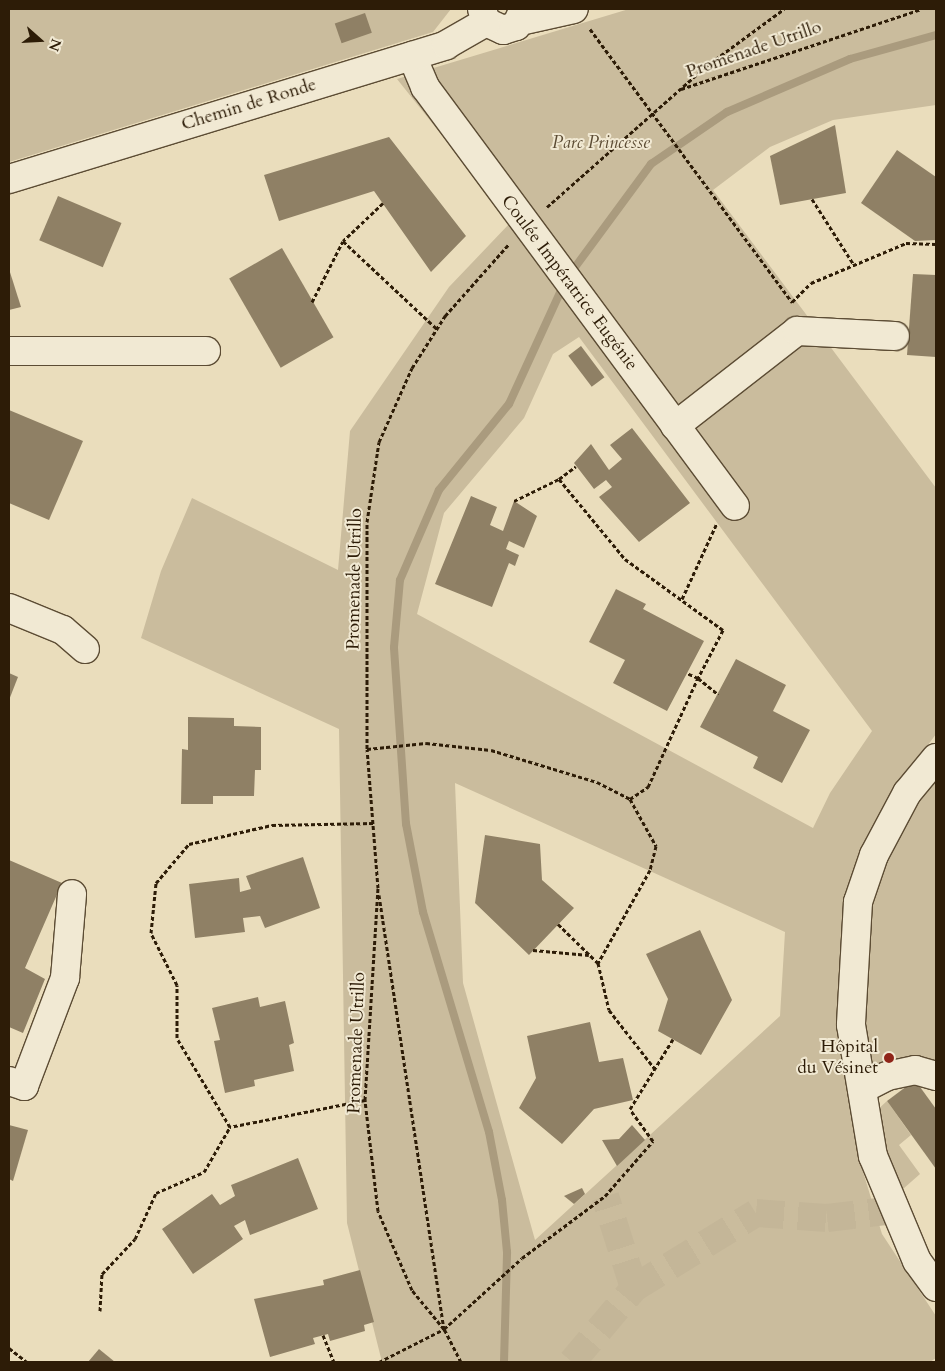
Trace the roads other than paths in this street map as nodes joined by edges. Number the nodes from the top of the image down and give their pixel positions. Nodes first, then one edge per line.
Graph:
1 (484, 15) edge
2 (522, 15) edge
3 (580, 16) edge
4 (412, 56) junction
5 (9, 180) edge
6 (896, 336) dead end
7 (206, 351) dead end
8 (9, 352) edge
9 (675, 426) junction
10 (734, 506) road end
11 (9, 608) edge
12 (85, 649) dead end
13 (936, 758) edge
14 (72, 894) dead end
15 (936, 1076) edge
16 (9, 1081) edge
17 (862, 1089) junction
18 (936, 1287) edge

1 - 2 street, Chemin de Ronde
1 - 4 street, Chemin de Ronde
2 - 3 street, Chemin de Ronde
4 - 5 street, Chemin de Ronde
4 - 9 street, Coulée Impératrice Eugénie
6 - 9 street
7 - 8 street
9 - 10 street, Coulée Impératrice Eugénie
11 - 12 street
13 - 17 street
14 - 16 street
15 - 17 street
17 - 18 street

